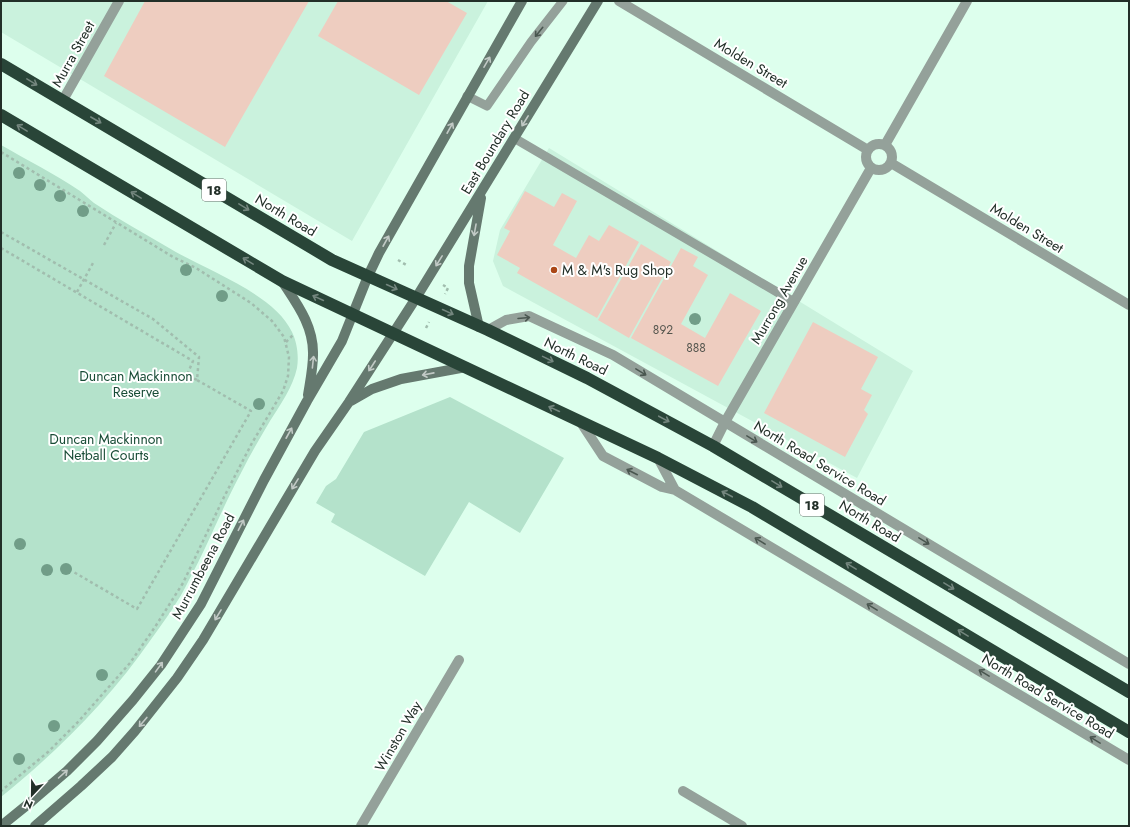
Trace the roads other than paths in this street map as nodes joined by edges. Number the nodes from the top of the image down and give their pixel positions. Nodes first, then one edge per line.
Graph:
1 (119, 1) edge
2 (522, 1) edge
3 (563, 1) edge
4 (598, 1) edge
5 (619, 1) edge
6 (967, 1) edge
7 (1, 64) edge
8 (467, 96) junction
9 (63, 100) junction
10 (1, 115) edge
11 (514, 138) junction
12 (885, 146) junction
13 (868, 150) junction
14 (891, 163) junction
15 (871, 168) junction
16 (482, 192) junction
17 (368, 276) junction
18 (282, 281) junction
19 (416, 298) junction
20 (794, 302) junction
21 (1129, 305) edge
22 (354, 314) junction
23 (484, 329) junction
24 (393, 333) junction
25 (466, 367) junction
26 (307, 401) junction
27 (349, 402) junction
28 (580, 421) junction
29 (725, 422) junction
30 (713, 446) junction
31 (658, 458) junction
32 (675, 490) junction
33 (459, 660) dead end
34 (1129, 664) edge
35 (1129, 692) edge
36 (1129, 732) edge
37 (1129, 760) edge
38 (683, 791) dead end
39 (1, 826) edge
40 (35, 826) edge
41 (361, 826) edge
42 (742, 826) edge

1 - 9 street, Murra Street
8 -> 2 main road
3 -> 8 lane
4 -> 11 main road, East Boundary Road
5 - 13 street, Molden Street
6 - 12 street
7 -> 9 highway, North Road / 18
17 -> 8 main road
9 -> 17 highway, North Road / 18
18 -> 10 highway, 18
11 - 16 main road, East Boundary Road
11 - 20 lane
12 - 13 street
12 - 14 street
13 - 15 street
14 - 15 street
14 - 21 street, Molden Street
15 - 20 street, Murrong Avenue
16 -> 19 main road, East Boundary Road
16 -> 23 main road
17 -> 19 highway, North Road / 18
17 - 22 main road, Murrumbeena Road
22 -> 18 highway, 18
26 -> 18 main road
19 -> 23 highway, North Road / 18
19 - 24 main road
20 - 29 street, Murrong Avenue
22 - 24 highway, 18
22 - 26 main road, Murrumbeena Road
23 -> 29 street, North Road Service Road
23 -> 30 highway, North Road / 18
24 - 25 highway, 18
24 -> 27 main road
25 -> 27 main road
28 -> 25 highway, 18
39 -> 26 main road, Murrumbeena Road
27 -> 40 main road
28 - 31 highway, 18
32 -> 28 street
29 - 30 street, Murrong Avenue
29 -> 34 street, North Road Service Road
30 -> 35 highway, North Road / 18
31 - 32 street
36 -> 31 highway, 18
37 -> 32 street, North Road Service Road
33 - 41 street, Winston Way
38 - 42 street

